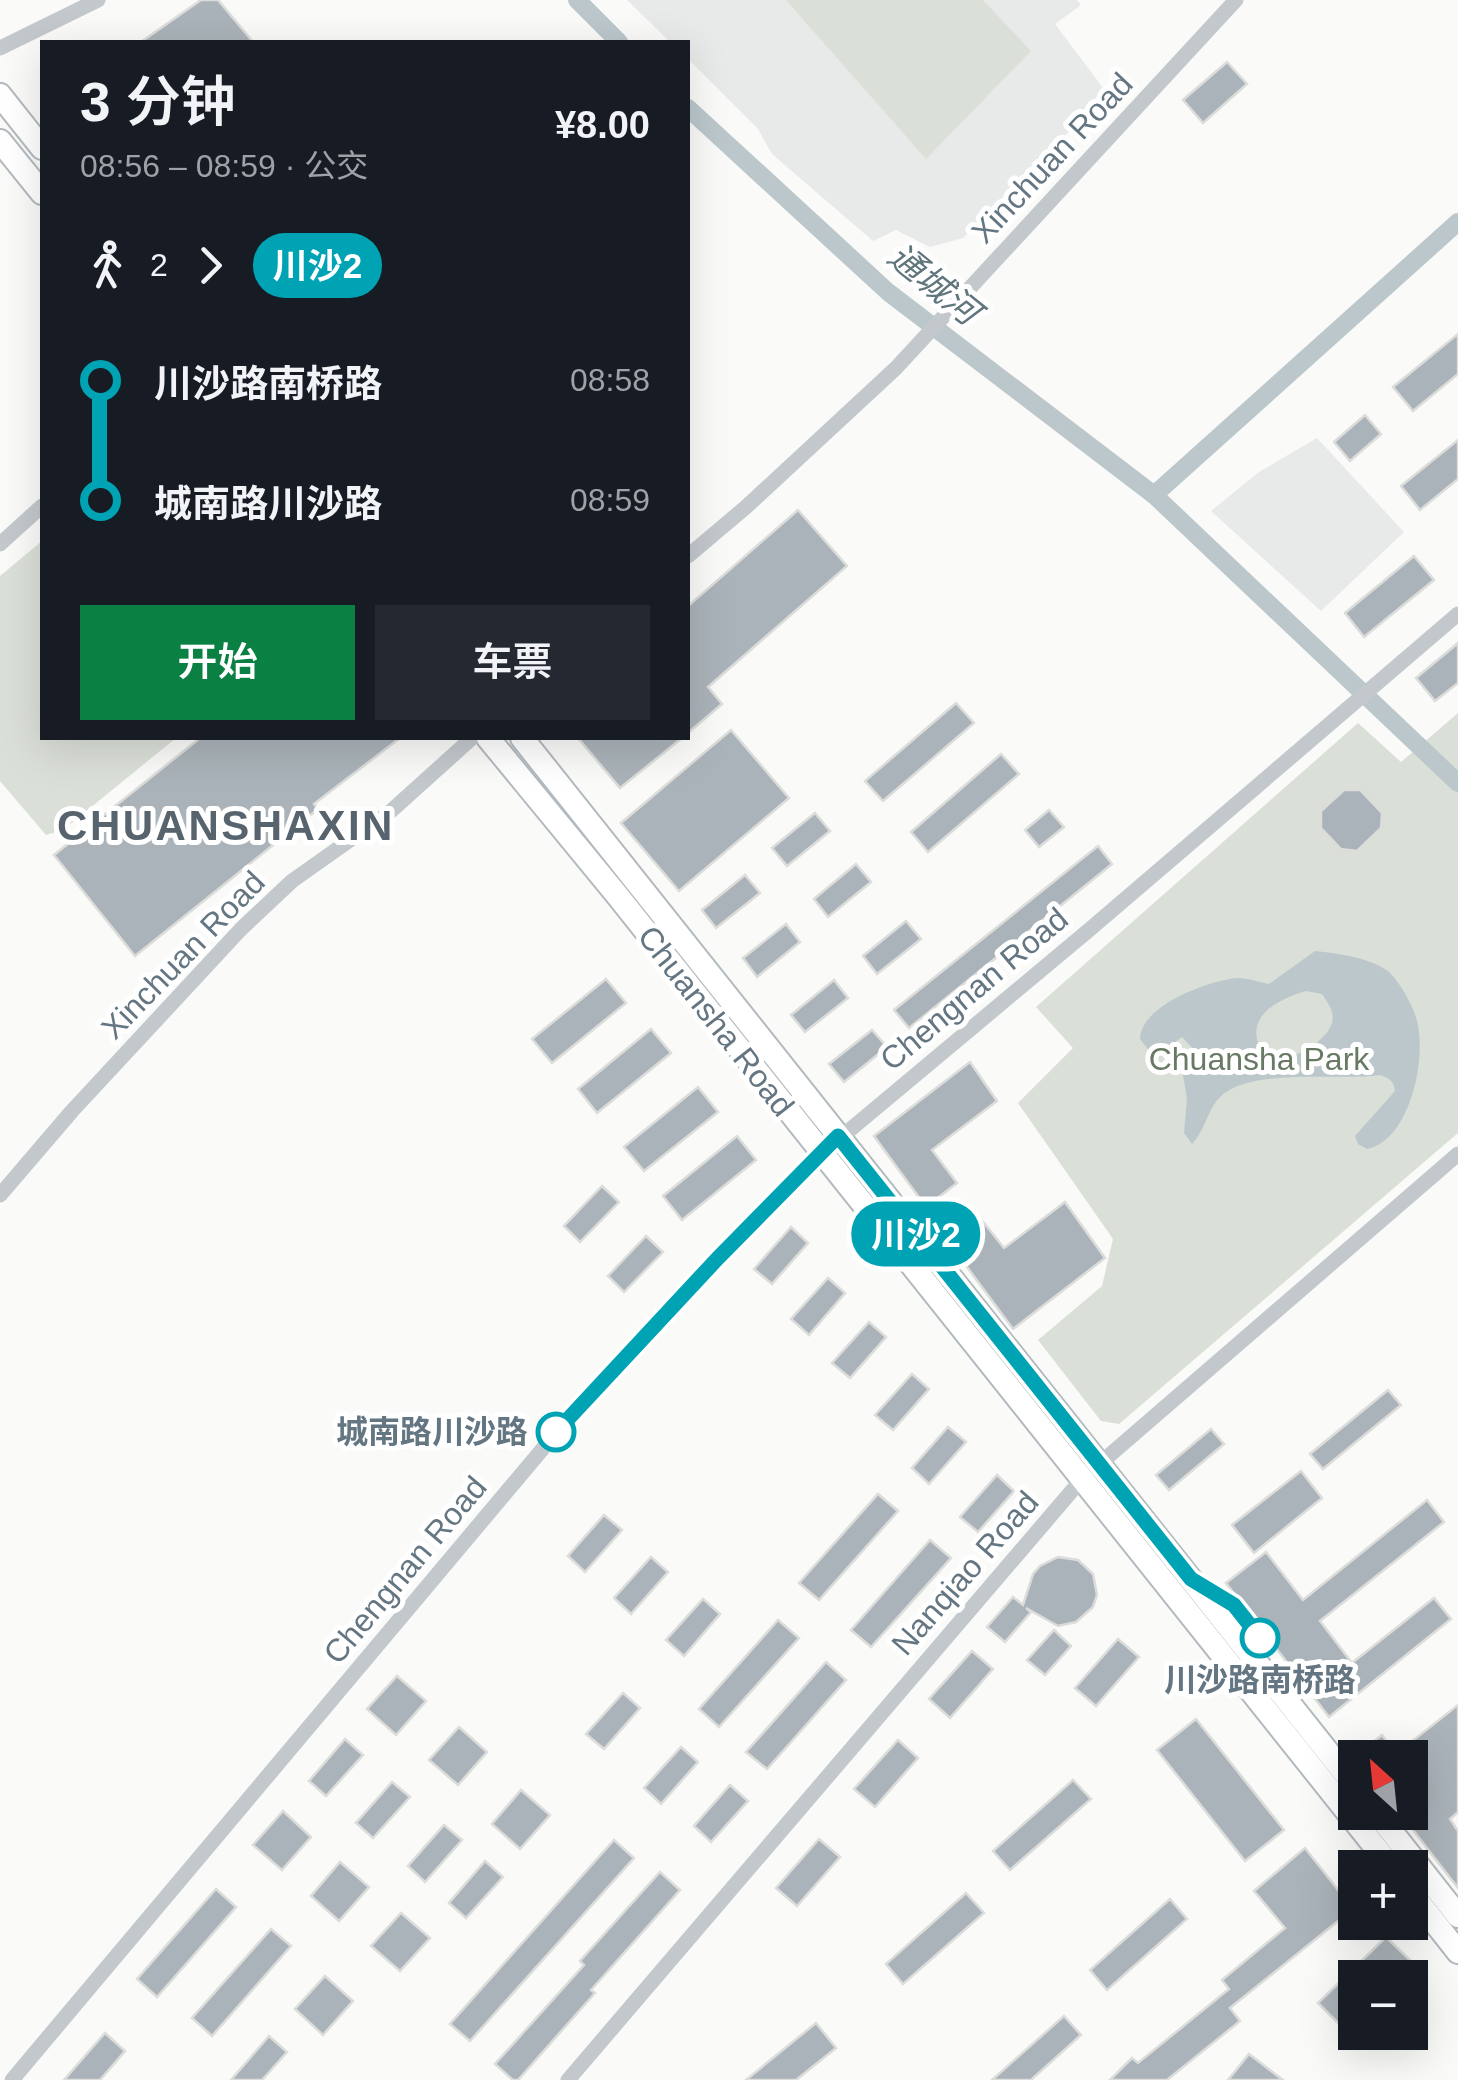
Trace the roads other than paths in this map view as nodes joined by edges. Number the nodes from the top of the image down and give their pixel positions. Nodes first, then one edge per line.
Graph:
1 (98, 0) edge
2 (1236, 0) edge
3 (0, 48) edge
4 (0, 95) edge
5 (0, 142) edge
6 (40, 145) edge
7 (40, 191) edge
8 (40, 508) edge
9 (0, 544) edge
10 (690, 554) edge
11 (1458, 614) edge
12 (470, 740) edge
13 (490, 740) edge
14 (524, 740) edge
15 (838, 1136) junction
16 (821, 1154) junction
17 (1458, 1154) edge
18 (0, 1195) edge
19 (1091, 1472) junction
20 (1338, 1766) edge
21 (1390, 1830) edge
22 (1378, 1850) edge
23 (1428, 1913) edge
24 (1458, 1916) edge
25 (1458, 1952) edge
26 (12, 2080) edge
27 (568, 2080) edge

1 - 3 street
2 - 10 street, Xinchuan Road
4 - 6 main road
5 - 7 main road
8 - 9 street
11 - 15 street, Chengnan Road
12 - 18 street, Xinchuan Road
13 - 16 main road, Chuansha Road
14 - 15 main road, Chuansha Road
15 - 16 street, Chengnan Road
15 - 19 main road, Chuansha Road
16 - 19 main road, Chuansha Road
16 - 26 street, Chengnan Road
17 - 19 street, Nanqiao Road
19 - 20 main road, Chuansha Road
19 - 22 main road, Chuansha Road
19 - 27 street, Nanqiao Road
21 - 24 main road
23 - 25 main road

